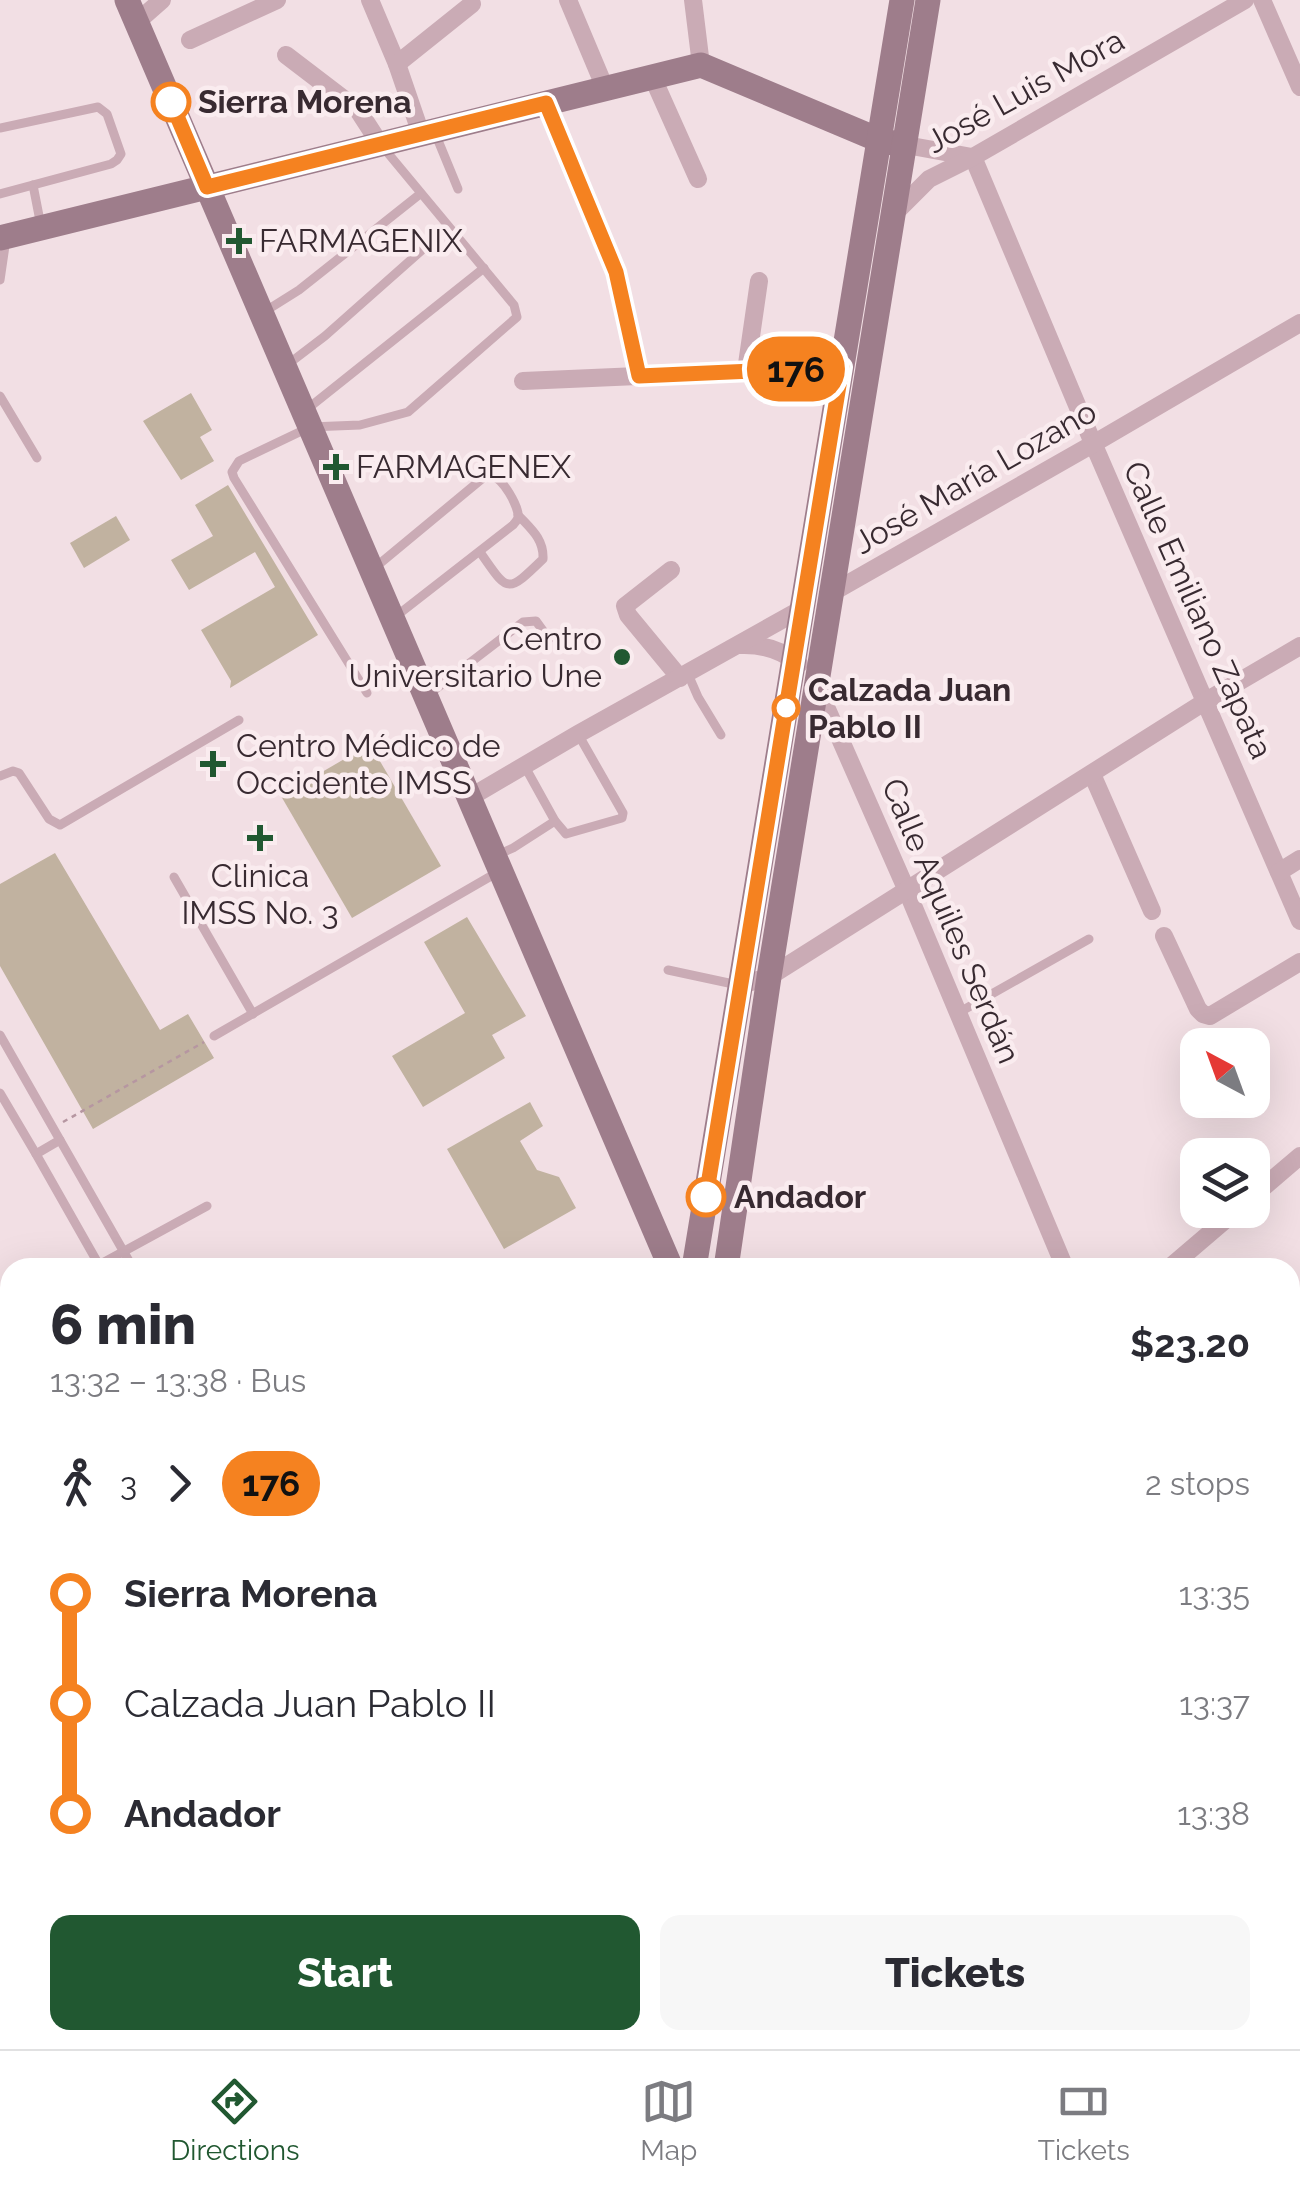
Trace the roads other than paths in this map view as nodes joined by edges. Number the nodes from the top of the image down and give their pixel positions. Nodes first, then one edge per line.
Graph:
1 (162, 0) edge
2 (277, 0) edge
3 (370, 0) edge
4 (568, 0) edge
5 (693, 0) edge
6 (902, 0) edge
7 (928, 0) edge
8 (1245, 0) edge
9 (1262, 0) edge
10 (472, 4) dead end
11 (132, 11) edge
12 (190, 40) dead end
13 (286, 55) dead end
14 (397, 64) junction
15 (701, 65) junction
16 (652, 76) junction
17 (1300, 87) edge
18 (604, 88) junction
19 (546, 103) junction
20 (0, 128) edge
21 (427, 132) junction
22 (879, 140) junction
23 (380, 144) junction
24 (906, 145) junction
25 (973, 157) junction
26 (698, 179) dead end
27 (33, 185) junction
28 (207, 187) junction
29 (458, 189) dead end
30 (0, 194) edge
31 (420, 194) junction
32 (895, 214) junction
33 (448, 227) junction
34 (41, 228) junction
35 (3, 238) edge
36 (484, 268) junction
37 (0, 280) edge
38 (759, 281) dead end
39 (262, 314) junction
40 (1300, 323) edge
41 (284, 367) junction
42 (842, 367) junction
43 (746, 372) junction
44 (639, 376) junction
45 (524, 380) dead end
46 (0, 396) edge
47 (307, 419) junction
48 (1094, 444) junction
49 (37, 458) dead end
50 (518, 515) junction
51 (480, 552) junction
52 (372, 570) junction
53 (671, 570) dead end
54 (832, 592) junction
55 (802, 609) junction
56 (392, 619) junction
57 (549, 639) dead end
58 (738, 645) junction
59 (1300, 646) edge
60 (794, 660) junction
61 (684, 676) junction
62 (816, 684) junction
63 (367, 693) dead end
64 (426, 697) junction
65 (1206, 701) junction
66 (240, 720) dead end
67 (578, 734) junction
68 (721, 735) dead end
69 (524, 766) junction
70 (1092, 774) junction
71 (0, 776) edge
72 (469, 798) junction
73 (555, 821) junction
74 (1300, 859) edge
75 (497, 864) junction
76 (1279, 872) junction
77 (174, 877) dead end
78 (907, 891) junction
79 (1152, 911) dead end
80 (1300, 920) edge
81 (1164, 936) dead end
82 (1089, 939) dead end
83 (1300, 962) edge
84 (668, 970) dead end
85 (768, 976) junction
86 (740, 985) junction
87 (958, 1013) junction
88 (253, 1014) junction
89 (0, 1036) edge
90 (214, 1036) road end
91 (3, 1048) edge
92 (0, 1093) edge
93 (60, 1140) junction
94 (36, 1154) junction
95 (1300, 1156) edge
96 (1270, 1181) edge
97 (207, 1206) dead end
98 (1216, 1228) edge
99 (125, 1252) junction
100 (93, 1258) edge
101 (113, 1258) edge
102 (128, 1258) edge
103 (667, 1258) edge
104 (696, 1258) edge
105 (727, 1258) edge
106 (1062, 1258) edge
107 (1181, 1258) edge

1 - 11 street
2 - 12 street
3 - 14 street
4 - 18 street
5 - 15 street
6 - 22 main road
7 - 24 main road
8 - 25 street, José Luis Mora
9 - 17 street
10 - 14 street
11 - 28 main road
13 - 23 street
14 - 21 street
15 - 16 main road
15 - 22 main road
16 - 18 main road
16 - 26 street
18 - 19 main road
19 - 21 main road
19 - 44 street
20 - 27 lane
21 - 23 main road
21 - 29 lane
22 - 24 main road
22 - 42 main road
23 - 28 main road
23 - 31 lane
24 - 25 street
24 - 32 main road
25 - 32 street, José Luis Mora
25 - 48 street, Calle Emiliano Zapata
27 - 30 lane
27 - 34 lane
28 - 34 main road
28 - 39 main road
31 - 33 lane
31 - 39 lane
32 - 54 main road
33 - 36 lane
33 - 41 lane
34 - 35 main road
35 - 37 lane
36 - 47 lane
36 - 47 lane
38 - 43 street
39 - 41 main road
40 - 48 street, José María Lozano
41 - 47 main road
42 - 43 street
42 - 55 main road
43 - 44 street
44 - 45 street
46 - 49 lane
47 - 52 main road
47 - 63 lane
48 - 54 street, José María Lozano
48 - 65 street, Calle Emiliano Zapata
50 - 51 lane
50 - 51 lane
50 - 52 lane
51 - 56 lane
52 - 56 main road
53 - 61 street
54 - 55 street, José María Lozano
54 - 62 main road
55 - 58 street, José María Lozano
55 - 60 main road
56 - 64 main road
57 - 64 lane
58 - 60 street
58 - 61 street, José María Lozano
59 - 65 street
60 - 62 street, Calle Aquiles Serdán
60 - 86 main road
61 - 67 street, José María Lozano
61 - 68 lane
62 - 78 street, Calle Aquiles Serdán
62 - 85 main road
64 - 72 main road
65 - 70 street
65 - 76 street, Calle Emiliano Zapata
66 - 71 lane
67 - 69 street, José María Lozano
67 - 73 lane
69 - 72 street, José María Lozano
69 - 73 lane
70 - 78 street
70 - 79 street
72 - 75 main road
73 - 75 lane
74 - 76 street
75 - 88 lane
75 - 103 main road
76 - 80 street, Calle Emiliano Zapata
77 - 88 lane
78 - 85 street
78 - 87 street, Calle Aquiles Serdán
81 - 83 street
82 - 87 lane
84 - 86 lane
85 - 86 street
85 - 105 main road
86 - 104 main road
87 - 106 street, Calle Aquiles Serdán
88 - 90 lane
89 - 91 lane
91 - 93 lane
92 - 94 lane
93 - 94 lane
93 - 99 lane
94 - 100 lane
95 - 96 street
97 - 99 lane
98 - 107 street
99 - 101 lane
99 - 102 lane

